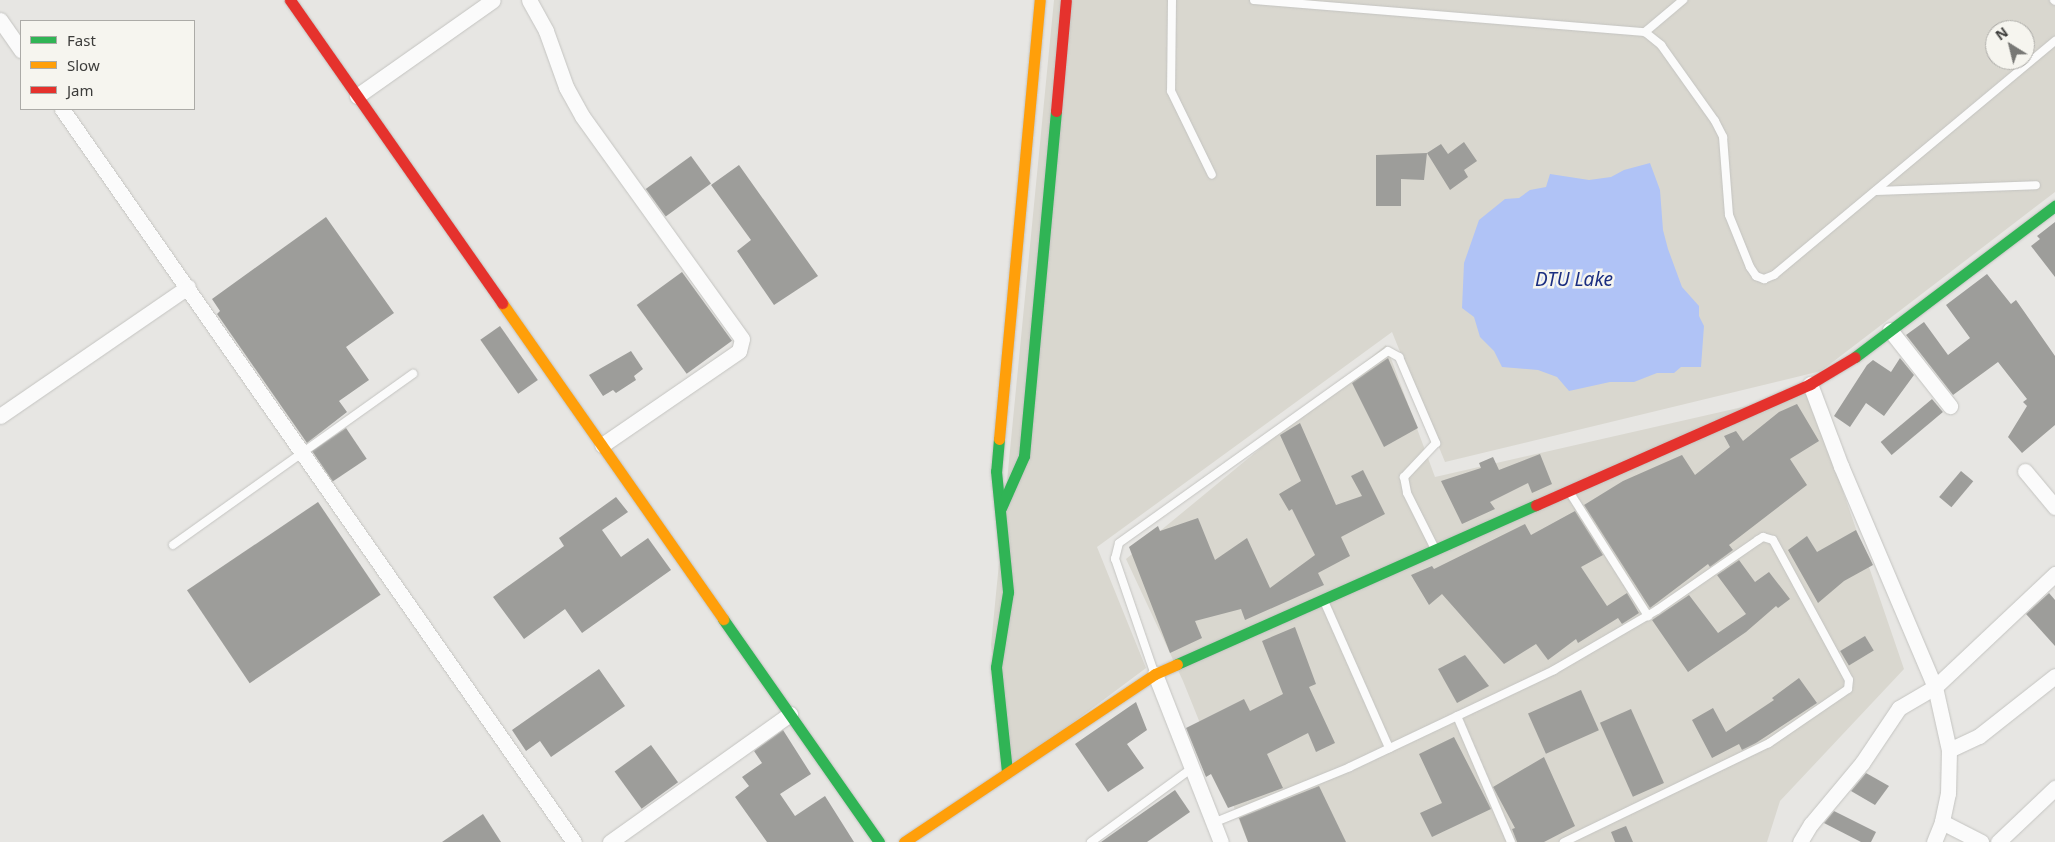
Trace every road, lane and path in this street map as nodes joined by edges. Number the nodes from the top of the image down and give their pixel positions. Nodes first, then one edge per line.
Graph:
1 (290, 0) edge
2 (493, 0) edge
3 (529, 0) edge
4 (1040, 0) edge
5 (1066, 0) edge
6 (1172, 0) edge
7 (1254, 0) edge
8 (1683, 0) edge
9 (0, 20) edge
10 (1645, 32) junction
11 (2055, 41) edge
12 (20, 49) edge
13 (357, 96) junction
14 (63, 110) edge
15 (1212, 175) dead end
16 (2036, 185) dead end
17 (1876, 191) junction
18 (2055, 206) edge
19 (188, 288) junction
20 (1890, 330) junction
21 (413, 374) dead end
22 (1810, 384) junction
23 (1950, 406) dead end
24 (0, 416) edge
25 (602, 445) junction
26 (302, 454) junction
27 (2025, 471) dead end
28 (1570, 492) junction
29 (2055, 507) edge
30 (1000, 508) junction
31 (173, 545) dead end
32 (1435, 550) junction
33 (2055, 574) edge
34 (1323, 599) junction
35 (1648, 616) junction
36 (1155, 674) junction
37 (2055, 676) edge
38 (1935, 687) junction
39 (790, 714) junction
40 (1457, 716) junction
41 (1389, 748) junction
42 (1949, 750) junction
43 (1192, 768) junction
44 (1007, 772) junction
45 (2055, 788) edge
46 (1942, 822) junction
47 (1213, 823) junction
48 (574, 842) edge
49 (610, 842) edge
50 (879, 842) edge
51 (904, 842) edge
52 (1090, 842) edge
53 (1221, 842) edge
54 (1511, 842) edge
55 (1564, 842) edge
56 (1800, 842) edge
57 (1934, 842) edge
58 (1981, 842) edge
59 (1998, 842) edge

1 - 13 street
2 - 13 street
3 - 25 street
4 - 30 street
5 - 30 street
6 - 15 lane
7 - 10 lane
8 - 10 lane
9 - 12 street
10 - 17 lane
11 - 17 lane
13 - 25 street
14 - 19 street
16 - 17 lane
18 - 20 street
19 - 24 street
19 - 26 street
20 - 22 street
20 - 23 street
21 - 26 lane
22 - 28 street
22 - 38 street
25 - 39 street
26 - 31 lane
26 - 48 street
27 - 29 street
28 - 32 street
28 - 35 lane
30 - 44 street
32 - 34 street
32 - 36 lane
33 - 38 street
34 - 36 street
34 - 41 lane
35 - 40 lane
35 - 55 lane
36 - 43 street
36 - 44 street
37 - 42 street
38 - 42 street
38 - 56 street
39 - 49 street
39 - 50 street
40 - 41 lane
40 - 54 lane
41 - 47 lane
42 - 46 street
43 - 47 street
43 - 52 lane
44 - 51 street
45 - 59 street
46 - 57 street
46 - 58 street
47 - 53 street

